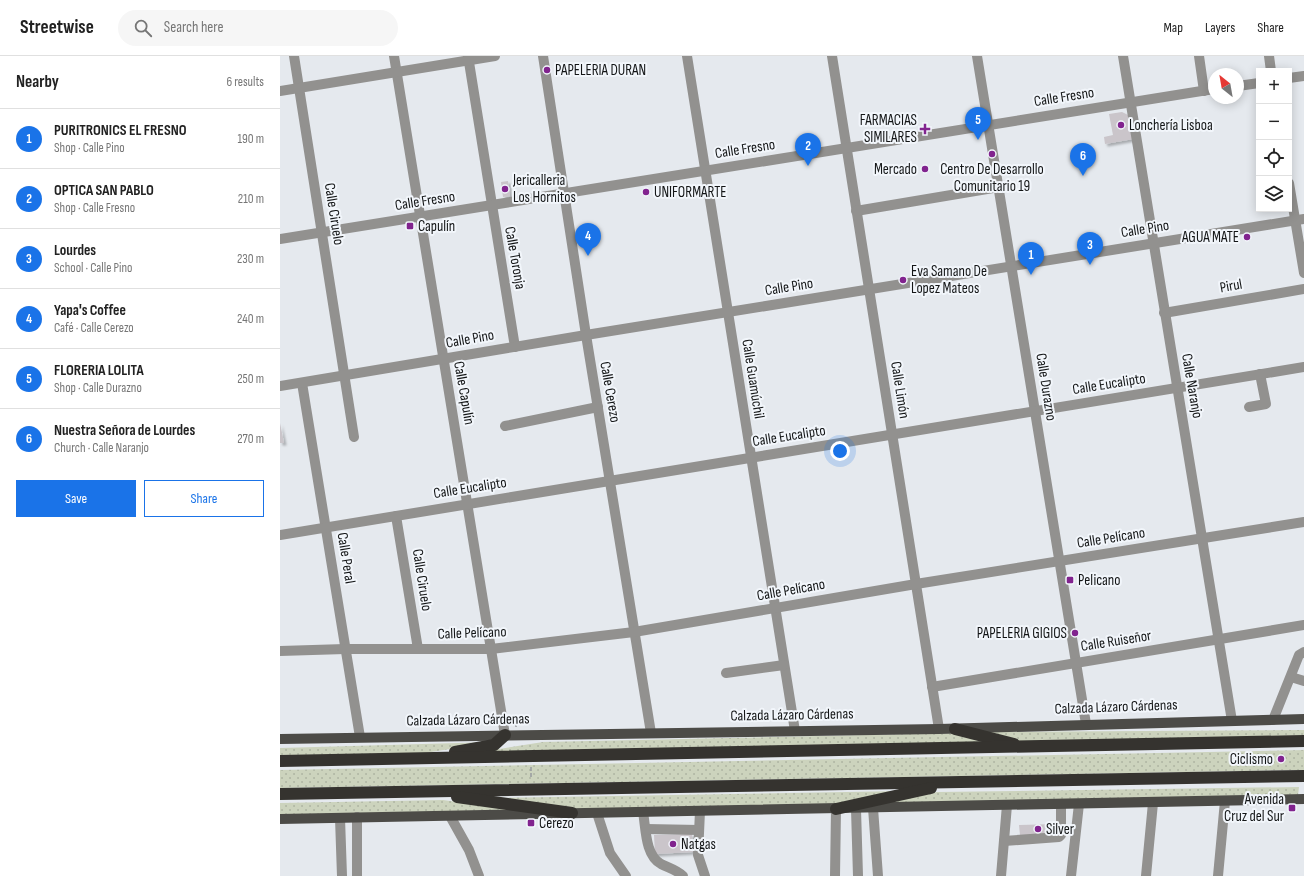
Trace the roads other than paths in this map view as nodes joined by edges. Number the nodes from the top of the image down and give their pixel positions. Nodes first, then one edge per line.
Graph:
1 (294, 56) edge
2 (394, 56) edge
3 (495, 56) edge
4 (543, 56) edge
5 (687, 56) edge
6 (832, 56) edge
7 (977, 56) edge
8 (1123, 56) edge
9 (1199, 56) edge
10 (1269, 56) edge
11 (468, 58) edge
12 (1271, 68) edge
13 (396, 71) junction
14 (1304, 76) edge
15 (1292, 78) edge
16 (1256, 83) edge
17 (1244, 85) edge
18 (1208, 87) edge
19 (300, 88) junction
20 (1208, 90) edge
21 (280, 91) edge
22 (1131, 102) junction
23 (988, 124) junction
24 (846, 148) junction
25 (705, 171) junction
26 (999, 187) junction
27 (565, 193) junction
28 (1292, 193) edge
29 (491, 206) junction
30 (856, 211) junction
31 (420, 217) junction
32 (1300, 220) edge
33 (321, 232) junction
34 (280, 239) edge
35 (1153, 243) junction
36 (1011, 266) junction
37 (1304, 273) edge
38 (868, 289) junction
39 (1304, 289) edge
40 (727, 312) junction
41 (1164, 313) junction
42 (586, 335) junction
43 (515, 347) junction
44 (443, 359) junction
45 (1304, 367) edge
46 (1260, 374) junction
47 (344, 375) junction
48 (302, 382) junction
49 (280, 386) edge
50 (1177, 388) junction
51 (598, 407) junction
52 (1249, 407) dead end
53 (1035, 411) junction
54 (505, 426) dead end
55 (892, 434) junction
56 (354, 437) dead end
57 (751, 457) junction
58 (610, 480) junction
59 (468, 504) junction
60 (396, 516) junction
61 (1304, 522) edge
62 (326, 527) junction
63 (280, 535) edge
64 (1202, 538) junction
65 (1060, 562) junction
66 (916, 584) junction
67 (776, 608) junction
68 (1304, 625) edge
69 (634, 632) junction
70 (1218, 640) junction
71 (345, 649) junction
72 (491, 649) junction
73 (418, 650) junction
74 (280, 651) edge
75 (1304, 652) edge
76 (1077, 663) junction
77 (784, 665) junction
78 (726, 673) dead end
79 (1291, 677) junction
80 (1304, 681) edge
81 (932, 687) junction
82 (1304, 719) edge
83 (1232, 720) junction
84 (1273, 720) junction
85 (1086, 724) junction
86 (939, 729) junction
87 (955, 729) junction
88 (795, 731) junction
89 (651, 733) junction
90 (505, 735) junction
91 (360, 738) junction
92 (280, 739) edge
93 (1304, 741) edge
94 (1029, 748) junction
95 (412, 759) junction
96 (280, 761) edge
97 (1304, 776) edge
98 (956, 782) junction
99 (420, 792) junction
100 (280, 794) edge
101 (1304, 798) edge
102 (1226, 801) junction
103 (1153, 803) junction
104 (1061, 804) junction
105 (1079, 804) junction
106 (1007, 806) junction
107 (856, 808) junction
108 (873, 808) junction
109 (836, 809) junction
110 (700, 811) junction
111 (643, 812) junction
112 (597, 813) junction
113 (572, 814) junction
114 (450, 816) junction
115 (357, 817) junction
116 (340, 818) junction
117 (280, 819) edge
118 (646, 829) junction
119 (699, 830) junction
120 (1004, 841) junction
121 (342, 876) edge
122 (357, 876) edge
123 (479, 876) edge
124 (626, 876) edge
125 (683, 876) edge
126 (705, 876) edge
127 (835, 876) edge
128 (858, 876) edge
129 (878, 876) edge
130 (1001, 876) edge
131 (1071, 876) edge
132 (1146, 876) edge
133 (1218, 876) edge

1 - 19 street, Calle Ciruelo
2 - 13 street, Calle Capulín
3 - 11 street
4 - 27 street, Calle Cerezo
5 - 25 street, Calle Guamúchil
6 - 24 street, Calle Limón
7 - 23 street, Calle Durazno
8 - 22 street, Calle Naranjo
9 - 18 street
10 - 12 street
11 - 13 street
11 - 29 street, Calle Toronja
13 - 19 street
13 - 31 street, Calle Capulín
14 - 15 street
16 - 17 street
19 - 21 street
19 - 33 street, Calle Ciruelo
20 - 22 street, Calle Fresno
22 - 23 street, Calle Fresno
22 - 35 street, Calle Naranjo
23 - 24 street, Calle Fresno
23 - 26 street, Calle Durazno
24 - 25 street, Calle Fresno
24 - 30 street, Calle Limón
25 - 27 street, Calle Fresno
25 - 40 street, Calle Guamúchil
26 - 30 street
26 - 36 street, Calle Durazno
27 - 29 street, Calle Fresno
27 - 42 street, Calle Cerezo
28 - 32 street
29 - 31 street, Calle Fresno
29 - 43 street, Calle Toronja
30 - 38 street, Calle Limón
31 - 33 street, Calle Fresno
31 - 44 street, Calle Capulín
32 - 35 street, Calle Pino
32 - 37 street
33 - 34 street, Calle Fresno
33 - 47 street, Calle Ciruelo
35 - 36 street, Calle Pino
35 - 41 street, Calle Naranjo
36 - 38 street, Calle Pino
36 - 53 street, Calle Durazno
38 - 40 street, Calle Pino
38 - 55 street, Calle Limón
39 - 41 street, Pirul
40 - 42 street, Calle Pino
40 - 57 street, Calle Guamúchil
41 - 50 street, Calle Naranjo
42 - 43 street, Calle Pino
42 - 51 street, Calle Cerezo
43 - 44 street, Calle Pino
44 - 47 street, Calle Pino
44 - 59 street, Calle Capulín
45 - 46 street, Calle Eucalipto
46 - 50 street, Calle Eucalipto
46 - 52 street
47 - 48 street, Calle Pino
47 - 56 street, Calle Ciruelo
48 - 49 street, Calle Pino
48 - 62 street, Calle Peral
50 - 53 street, Calle Eucalipto
50 - 64 street, Calle Naranjo
51 - 54 street
51 - 58 street, Calle Cerezo
53 - 55 street, Calle Eucalipto
53 - 65 street, Calle Durazno
55 - 57 street, Calle Eucalipto
55 - 66 street, Calle Limón
57 - 58 street, Calle Eucalipto
57 - 67 street, Calle Guamúchil
58 - 59 street, Calle Eucalipto
58 - 69 street, Calle Cerezo
59 - 60 street, Calle Eucalipto
59 - 72 street, Calle Capulín
60 - 62 street, Calle Eucalipto
60 - 73 street, Calle Ciruelo
61 - 64 street, Calle Pelícano
62 - 63 street, Calle Eucalipto
62 - 71 street, Calle Peral
64 - 65 street, Calle Pelícano
64 - 70 street, Calle Naranjo
65 - 66 street, Calle Pelícano
65 - 76 street, Calle Durazno
66 - 67 street, Calle Pelícano
66 - 81 street, Calle Limón
67 - 69 street, Calle Pelícano
67 - 77 street, Calle Guamúchil
68 - 70 street, Calle Ruiseñor
69 - 72 street, Calle Pelícano
69 - 89 street, Calle Cerezo
70 - 76 street, Calle Ruiseñor
70 - 83 street, Calle Naranjo
71 - 73 street, Calle Pelícano
71 - 74 street, Calle Pelícano
71 - 91 street, Calle Peral
72 - 73 street, Calle Pelícano
72 - 90 street, Calle Capulín
75 - 79 street
76 - 81 street, Calle Ruiseñor
76 - 85 street, Calle Durazno
77 - 78 street
77 - 88 street, Calle Guamúchil
79 - 80 street
79 - 84 street
81 - 86 street, Calle Limón
82 - 84 main road, Calzada Lázaro Cárdenas
83 - 84 main road, Calzada Lázaro Cárdenas
83 - 85 main road, Calzada Lázaro Cárdenas
85 - 87 main road, Calzada Lázaro Cárdenas
86 - 87 main road, Calzada Lázaro Cárdenas
86 - 88 main road, Calzada Lázaro Cárdenas
87 - 94 highway
88 - 89 main road, Calzada Lázaro Cárdenas
89 - 90 main road, Calzada Lázaro Cárdenas
90 - 91 main road, Calzada Lázaro Cárdenas
90 - 95 highway
91 - 92 main road, Calzada Lázaro Cárdenas
93 - 94 highway
94 - 95 highway
95 - 96 highway
97 - 98 highway
98 - 99 highway
98 - 109 highway
99 - 100 highway
99 - 113 highway
101 - 102 main road
102 - 103 main road
102 - 133 street
103 - 105 main road
103 - 132 street
104 - 105 main road
104 - 106 main road
104 - 120 street
105 - 131 street
106 - 108 main road
106 - 120 street
107 - 108 main road
107 - 109 main road
107 - 128 street
108 - 129 street
109 - 110 main road
109 - 127 street
110 - 111 main road
110 - 119 street
111 - 112 main road
111 - 118 street
112 - 113 main road
112 - 124 street
113 - 114 main road
114 - 115 main road
114 - 123 street
115 - 116 main road
115 - 122 street
116 - 117 main road
116 - 121 street
118 - 119 street
118 - 125 street
119 - 126 street
120 - 130 street

